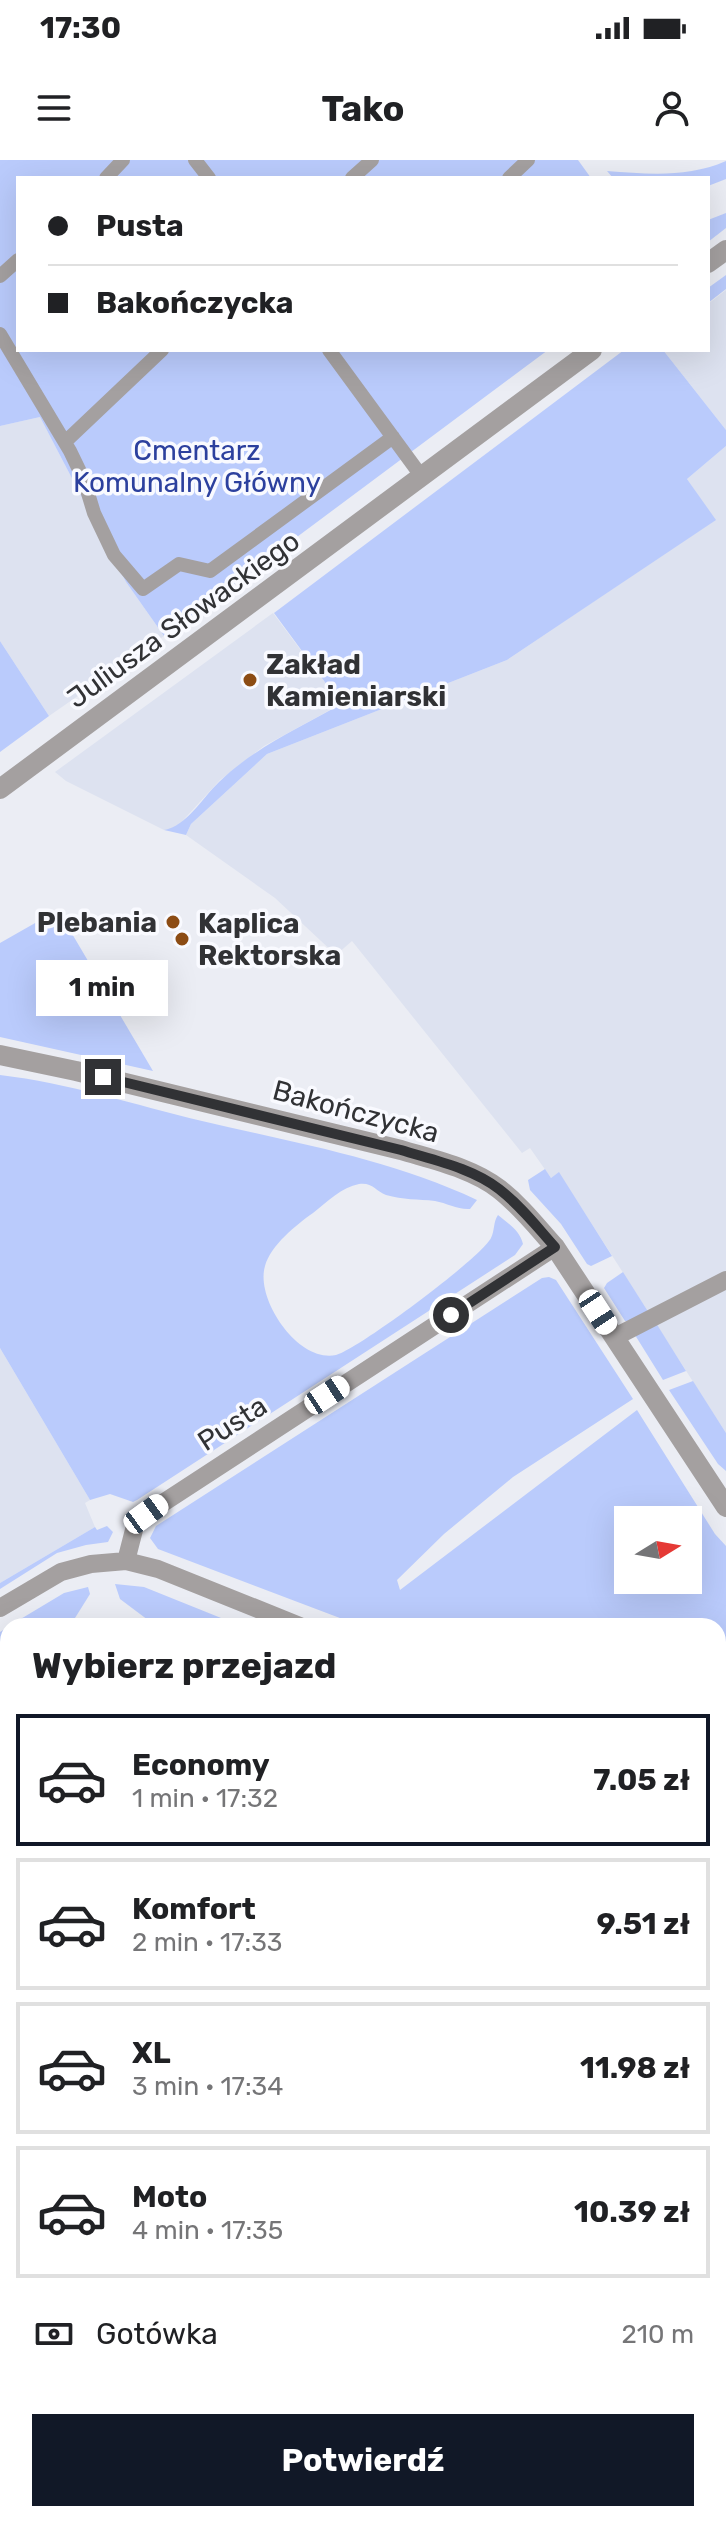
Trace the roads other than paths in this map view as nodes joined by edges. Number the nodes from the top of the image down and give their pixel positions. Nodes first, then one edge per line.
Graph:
1 (123, 160) edge
2 (195, 160) edge
3 (372, 160) edge
4 (528, 160) edge
5 (108, 176) edge
6 (207, 176) edge
7 (354, 176) edge
8 (511, 176) edge
9 (16, 262) edge
10 (0, 276) edge
11 (0, 334) edge
12 (160, 352) edge
13 (331, 352) edge
14 (589, 352) edge
15 (393, 437) junction
16 (65, 442) junction
17 (422, 477) junction
18 (0, 789) edge
19 (0, 1055) edge
20 (555, 1247) junction
21 (726, 1280) edge
22 (615, 1337) junction
23 (726, 1507) edge
24 (126, 1561) junction
25 (0, 1608) edge
26 (280, 1618) edge

1 - 5 street
2 - 6 street
3 - 7 street
4 - 8 street
9 - 10 street
11 - 16 street
12 - 16 street
13 - 15 street
14 - 17 street, Juliusza Słowackiego
15 - 16 street
15 - 17 street
17 - 18 street, Juliusza Słowackiego
19 - 20 street, Bakończycka
20 - 22 street, Bakończycka
20 - 24 street, Pusta
21 - 22 street
22 - 23 street, Bakończycka
24 - 25 street
24 - 26 street

